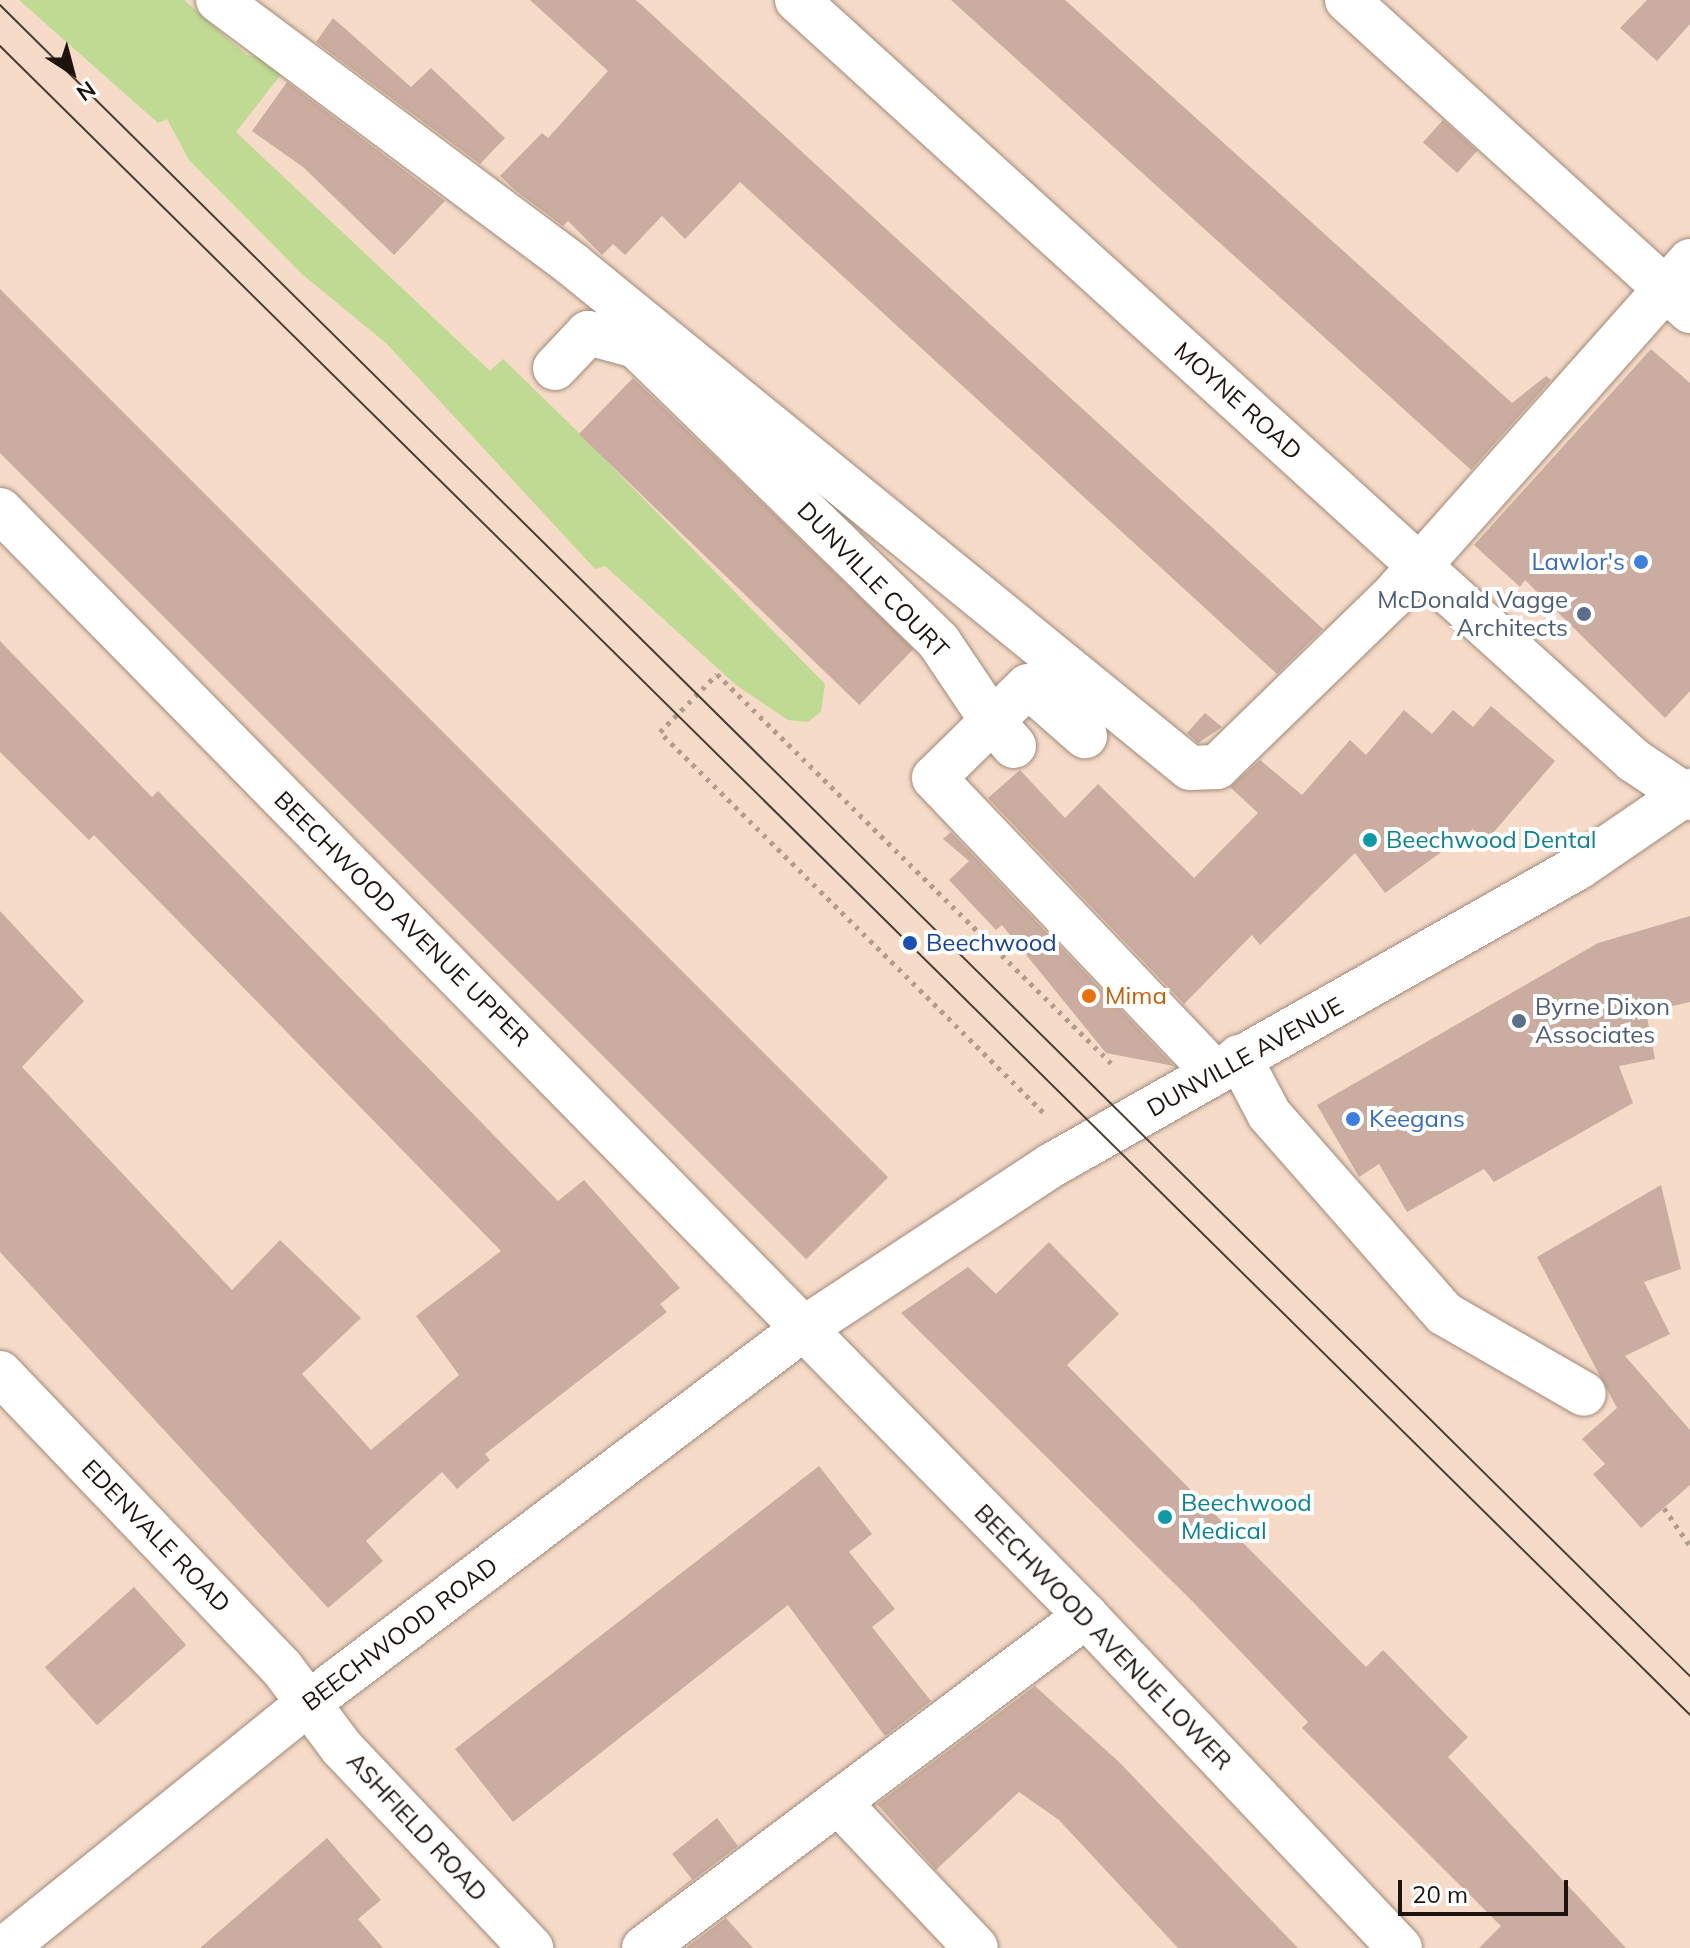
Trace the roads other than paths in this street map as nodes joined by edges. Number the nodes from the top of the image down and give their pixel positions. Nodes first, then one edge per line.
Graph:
1 (218, 0) edge
2 (797, 0) edge
3 (1347, 0) edge
4 (1682, 287) edge
5 (555, 368) dead end
6 (0, 510) edge
7 (1417, 565) junction
8 (1003, 733) junction
9 (1085, 736) dead end
10 (1688, 795) edge
11 (1226, 1064) junction
12 (803, 1329) junction
13 (0, 1373) edge
14 (1584, 1394) dead end
15 (1086, 1616) junction
16 (311, 1701) junction
17 (839, 1803) junction
18 (5, 1948) edge
19 (531, 1948) edge
20 (644, 1948) edge
21 (976, 1948) edge
22 (1400, 1948) edge

1 - 7 street
2 - 7 street, MOYNE ROAD
3 - 4 street
4 - 7 street
5 - 8 street, DUNVILLE COURT
6 - 12 street, BEECHWOOD AVENUE UPPER
7 - 10 street, MOYNE ROAD
8 - 9 street
8 - 11 street
10 - 11 street, DUNVILLE AVENUE
11 - 12 street, DUNVILLE AVENUE
11 - 14 street
12 - 15 street, BEECHWOOD AVENUE LOWER
12 - 16 street, BEECHWOOD ROAD
13 - 16 street, EDENVALE ROAD
15 - 17 street
15 - 22 street, BEECHWOOD AVENUE LOWER
16 - 18 street, BEECHWOOD ROAD
16 - 19 street, ASHFIELD ROAD
17 - 20 street
17 - 21 street

